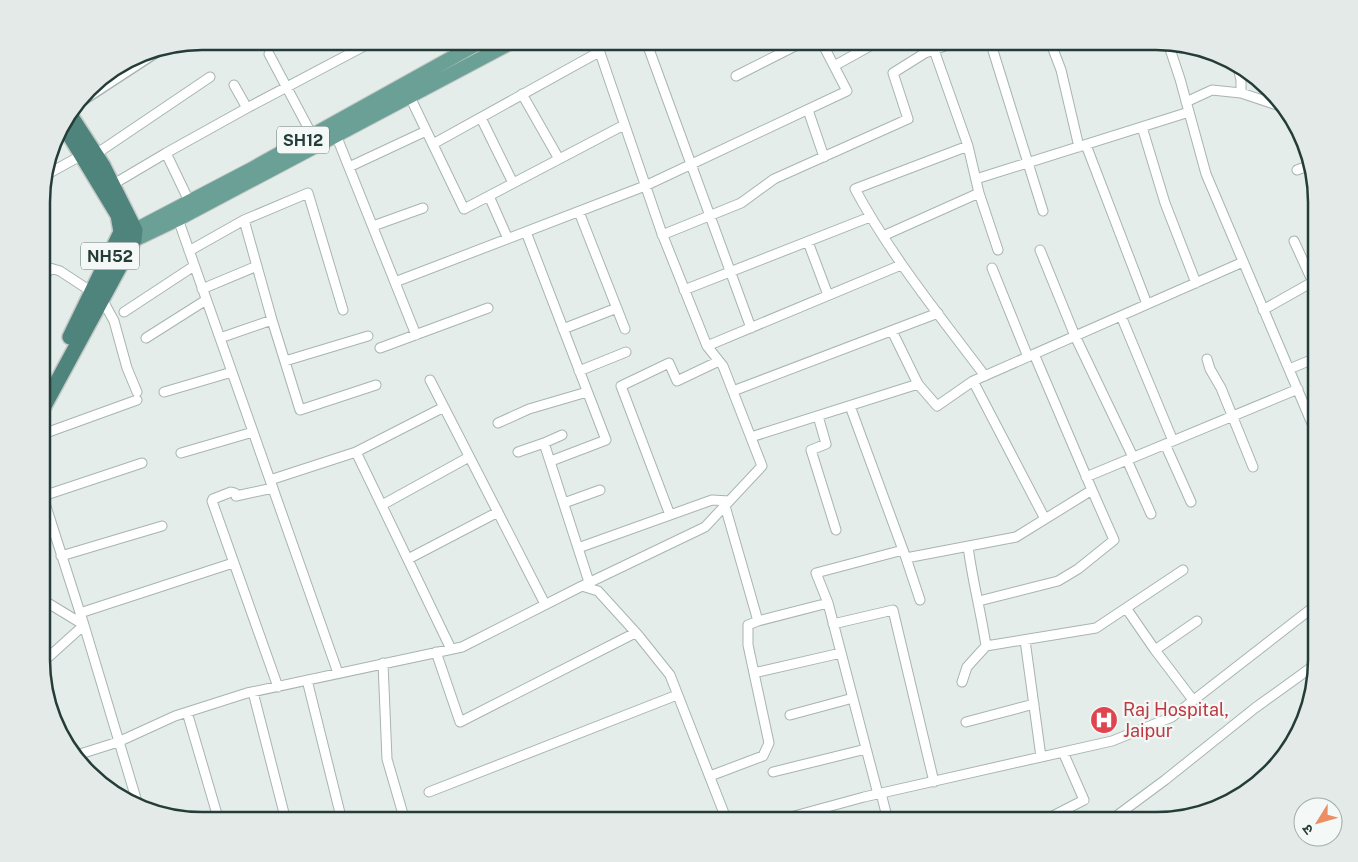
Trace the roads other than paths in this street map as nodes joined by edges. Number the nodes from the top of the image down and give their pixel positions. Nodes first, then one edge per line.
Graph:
1 (357, 50) edge
2 (453, 50) edge
3 (466, 50) edge
4 (497, 50) edge
5 (649, 50) edge
6 (788, 50) edge
7 (826, 50) edge
8 (863, 50) edge
9 (934, 50) joint
10 (993, 50) edge
11 (1053, 50) edge
12 (1170, 51) edge
13 (600, 52) joint
14 (269, 54) dead end
15 (456, 56) junction
16 (834, 66) junction
17 (736, 76) dead end
18 (1240, 76) edge
19 (210, 77) dead end
20 (234, 85) dead end
21 (287, 88) junction
22 (1242, 93) junction
23 (522, 94) junction
24 (410, 97) junction
25 (1268, 101) edge
26 (1186, 102) junction
27 (247, 108) junction
28 (808, 110) junction
29 (1189, 112) junction
30 (481, 118) junction
31 (73, 122) edge
32 (624, 125) junction
33 (1142, 127) junction
34 (68, 130) edge
35 (426, 132) junction
36 (312, 135) junction
37 (336, 135) junction
38 (433, 144) junction
39 (968, 146) junction
40 (1082, 146) junction
41 (166, 153) junction
42 (89, 155) junction
43 (824, 157) junction
44 (559, 159) junction
45 (1028, 163) junction
46 (692, 165) junction
47 (349, 167) junction
48 (1304, 168) edge
49 (1297, 170) dead end
50 (53, 172) edge
51 (976, 179) junction
52 (513, 183) junction
53 (112, 185) junction
54 (645, 186) junction
55 (978, 193) junction
56 (489, 196) junction
57 (189, 201) junction
58 (423, 208) dead end
59 (1043, 211) dead end
60 (578, 212) junction
61 (710, 216) junction
62 (870, 217) junction
63 (178, 219) junction
64 (244, 220) junction
65 (373, 226) junction
66 (526, 232) junction
67 (662, 234) junction
68 (127, 235) junction
69 (882, 236) junction
70 (508, 239) junction
71 (1294, 241) dead end
72 (808, 242) junction
73 (998, 250) dead end
74 (1040, 250) dead end
75 (189, 251) junction
76 (1243, 262) junction
77 (901, 265) junction
78 (194, 266) junction
79 (257, 266) junction
80 (50, 268) edge
81 (992, 268) dead end
82 (1308, 269) edge
83 (731, 272) junction
84 (395, 282) junction
85 (1196, 283) junction
86 (1308, 287) edge
87 (202, 289) junction
88 (684, 290) junction
89 (97, 295) junction
90 (828, 295) junction
91 (206, 300) junction
92 (1147, 304) junction
93 (488, 308) dead end
94 (617, 308) junction
95 (343, 310) dead end
96 (1263, 310) junction
97 (124, 312) dead end
98 (938, 313) junction
99 (1121, 316) junction
100 (272, 320) junction
101 (751, 328) junction
102 (563, 329) junction
103 (625, 329) dead end
104 (892, 331) junction
105 (416, 335) junction
106 (368, 336) dead end
107 (1075, 336) junction
108 (146, 338) dead end
109 (220, 338) junction
110 (707, 346) junction
111 (380, 348) dead end
112 (626, 352) dead end
113 (1031, 356) junction
114 (1207, 358) dead end
115 (285, 361) junction
116 (719, 361) junction
117 (1308, 361) edge
118 (1289, 369) junction
119 (579, 371) junction
120 (232, 372) junction
121 (50, 376) edge
122 (985, 376) junction
123 (430, 380) dead end
124 (973, 381) junction
125 (918, 384) junction
126 (376, 385) dead end
127 (1298, 389) junction
128 (733, 391) junction
129 (164, 392) dead end
130 (587, 392) junction
131 (50, 393) edge
132 (850, 406) junction
133 (444, 407) junction
134 (1308, 413) edge
135 (818, 416) junction
136 (1233, 416) junction
137 (498, 423) dead end
138 (50, 431) edge
139 (253, 432) junction
140 (562, 435) dead end
141 (751, 437) junction
142 (1169, 442) junction
143 (544, 443) junction
144 (356, 452) junction
145 (518, 452) dead end
146 (181, 453) dead end
147 (469, 457) junction
148 (1130, 458) junction
149 (551, 461) junction
150 (142, 463) dead end
151 (1253, 467) dead end
152 (1086, 477) junction
153 (271, 484) junction
154 (600, 490) dead end
155 (1092, 490) junction
156 (50, 494) edge
157 (1191, 502) dead end
158 (564, 503) junction
159 (727, 503) junction
160 (382, 505) junction
161 (498, 512) junction
162 (1151, 514) dead end
163 (670, 515) junction
164 (50, 518) edge
165 (1045, 519) junction
166 (162, 526) dead end
167 (836, 530) dead end
168 (968, 546) junction
169 (578, 548) junction
170 (905, 554) junction
171 (62, 556) junction
172 (408, 559) junction
173 (233, 564) junction
174 (1183, 570) dead end
175 (585, 584) junction
176 (920, 600) dead end
177 (979, 601) junction
178 (828, 603) junction
179 (50, 604) edge
180 (545, 604) junction
181 (1126, 608) junction
182 (1308, 611) edge
183 (80, 613) junction
184 (758, 621) junction
185 (1197, 621) dead end
186 (833, 624) junction
187 (84, 625) junction
188 (635, 632) junction
189 (1025, 640) junction
190 (986, 646) junction
191 (451, 649) junction
192 (1155, 650) junction
193 (436, 652) junction
194 (841, 653) junction
195 (50, 656) edge
196 (383, 663) junction
197 (1308, 670) edge
198 (338, 673) junction
199 (754, 673) junction
200 (307, 680) junction
201 (962, 682) dead end
202 (278, 686) junction
203 (253, 692) junction
204 (677, 696) junction
205 (852, 698) junction
206 (1193, 700) junction
207 (1034, 704) junction
208 (187, 712) junction
209 (790, 715) dead end
210 (966, 722) dead end
211 (118, 742) junction
212 (866, 749) junction
213 (1063, 752) junction
214 (82, 753) edge
215 (1042, 757) junction
216 (773, 772) dead end
217 (710, 776) junction
218 (934, 782) junction
219 (429, 792) dead end
220 (879, 794) junction
221 (135, 796) edge
222 (216, 812) edge
223 (284, 812) edge
224 (340, 812) edge
225 (403, 812) edge
226 (724, 812) edge
227 (808, 812) edge
228 (885, 812) edge
229 (1061, 812) edge
230 (1122, 812) edge

1 - 21 street
2 - 15 street
3 - 15 main road, SH12
4 - 24 main road
5 - 46 street
6 - 17 street
7 - 16 street
8 - 16 street
9 - 39 street
9 - 43 street
10 - 45 street
11 - 40 street
12 - 26 street
13 - 23 street
13 - 32 street
14 - 21 street
15 - 36 main road, SH12
16 - 28 street
18 - 22 street
19 - 42 street
20 - 27 street
21 - 27 street
21 - 36 street
22 - 25 street
22 - 26 street
23 - 30 street
23 - 44 street
24 - 35 street
24 - 37 main road
26 - 29 street
27 - 41 street
28 - 43 street
28 - 46 street
29 - 33 street
29 - 76 street
30 - 38 street
30 - 52 street
31 - 42 highway, NH52
32 - 44 street
32 - 54 street
33 - 40 street
33 - 85 street
34 - 42 highway, NH52
35 - 38 street
35 - 47 street
36 - 57 main road, SH12
37 - 47 street
37 - 63 main road
38 - 56 street
39 - 51 street
39 - 62 street
40 - 45 street
40 - 92 street
41 - 53 street
41 - 57 street
42 - 50 street
42 - 53 highway, NH52
42 - 68 highway, NH52
43 - 61 street
44 - 52 street
45 - 51 street
45 - 59 street
46 - 54 street
46 - 61 street
47 - 65 street
48 - 49 street
51 - 55 street
52 - 56 street
53 - 68 highway, NH52
54 - 60 street
54 - 67 street
55 - 69 street
55 - 73 street
56 - 70 street
57 - 68 main road, SH12
58 - 65 street
60 - 66 street
60 - 94 street
61 - 67 street
61 - 83 street
62 - 69 street
62 - 72 street
63 - 68 main road
63 - 75 street
64 - 75 street
64 - 79 street
64 - 95 street
65 - 84 street
66 - 70 street
66 - 102 street
67 - 88 street
68 - 89 highway, NH52
69 - 77 street
70 - 84 street
71 - 82 street
72 - 83 street
72 - 90 street
74 - 107 street
75 - 78 street
76 - 85 street
76 - 96 street
77 - 90 street
77 - 98 street
78 - 87 street
78 - 97 street
79 - 87 street
79 - 100 street
80 - 89 street
81 - 113 street
83 - 88 street
83 - 101 street
84 - 105 street
85 - 92 street
86 - 96 street
87 - 91 street
88 - 110 street
89 - 121 highway, NH52
89 - 131 highway, NH52
89 - 138 street
90 - 101 street
91 - 108 street
91 - 109 street
92 - 99 street
93 - 105 street
94 - 102 street
94 - 103 street
96 - 118 street
98 - 104 street
98 - 122 street
99 - 107 street
99 - 142 street
100 - 109 street
100 - 115 street
101 - 110 street
102 - 119 street
104 - 125 street
104 - 128 street
105 - 111 street
106 - 115 street
107 - 113 street
107 - 148 street
109 - 120 street
110 - 116 street
112 - 119 street
113 - 122 street
113 - 152 street
114 - 136 street
115 - 126 street
116 - 128 street
116 - 163 street
117 - 118 street
118 - 127 street
119 - 130 street
120 - 129 street
120 - 139 street
122 - 124 street
123 - 133 street
124 - 125 street
124 - 165 street
125 - 132 street
127 - 134 street
127 - 136 street
128 - 141 street
130 - 137 street
130 - 149 street
132 - 135 street
132 - 170 street
133 - 144 street
133 - 147 street
135 - 141 street
135 - 167 street
136 - 142 street
136 - 151 street
139 - 146 street
139 - 153 street
140 - 143 street
141 - 159 street
142 - 148 street
142 - 157 street
143 - 145 street
143 - 149 street
144 - 153 street
144 - 160 street
147 - 160 street
147 - 161 street
148 - 152 street
148 - 162 street
149 - 158 street
150 - 156 street
152 - 155 street
153 - 173 street
153 - 198 street
154 - 158 street
155 - 165 street
155 - 177 street
158 - 169 street
159 - 163 street
159 - 175 street
159 - 184 street
160 - 172 street
161 - 172 street
161 - 180 street
163 - 169 street
164 - 171 street
165 - 168 street
166 - 171 street
168 - 170 street
168 - 177 street
169 - 175 street
170 - 176 street
170 - 178 street
171 - 183 street
172 - 191 street
173 - 183 street
173 - 202 street
174 - 181 street
175 - 180 street
175 - 188 street
177 - 190 street
178 - 184 street
178 - 186 street
179 - 187 street
180 - 191 street
181 - 189 street
181 - 192 street
182 - 206 street
183 - 187 street
184 - 199 street
185 - 192 street
186 - 194 street
186 - 218 street
187 - 195 street
187 - 211 street
188 - 193 street
188 - 204 street
189 - 190 street
189 - 207 street
190 - 201 street
191 - 193 street
192 - 206 street
193 - 196 street
194 - 199 street
194 - 205 street
196 - 198 street
196 - 225 street
197 - 230 street
198 - 200 street
199 - 217 street
200 - 202 street
200 - 224 street
202 - 203 street
203 - 208 street
203 - 223 street
204 - 217 street
204 - 219 street
205 - 209 street
205 - 212 street
206 - 213 street
207 - 210 street
207 - 215 street
208 - 211 street
208 - 222 street
211 - 214 street
211 - 221 street
212 - 216 street
212 - 220 street
213 - 215 street
213 - 229 street
215 - 218 street
217 - 226 street
218 - 220 street
220 - 227 street
220 - 228 street

